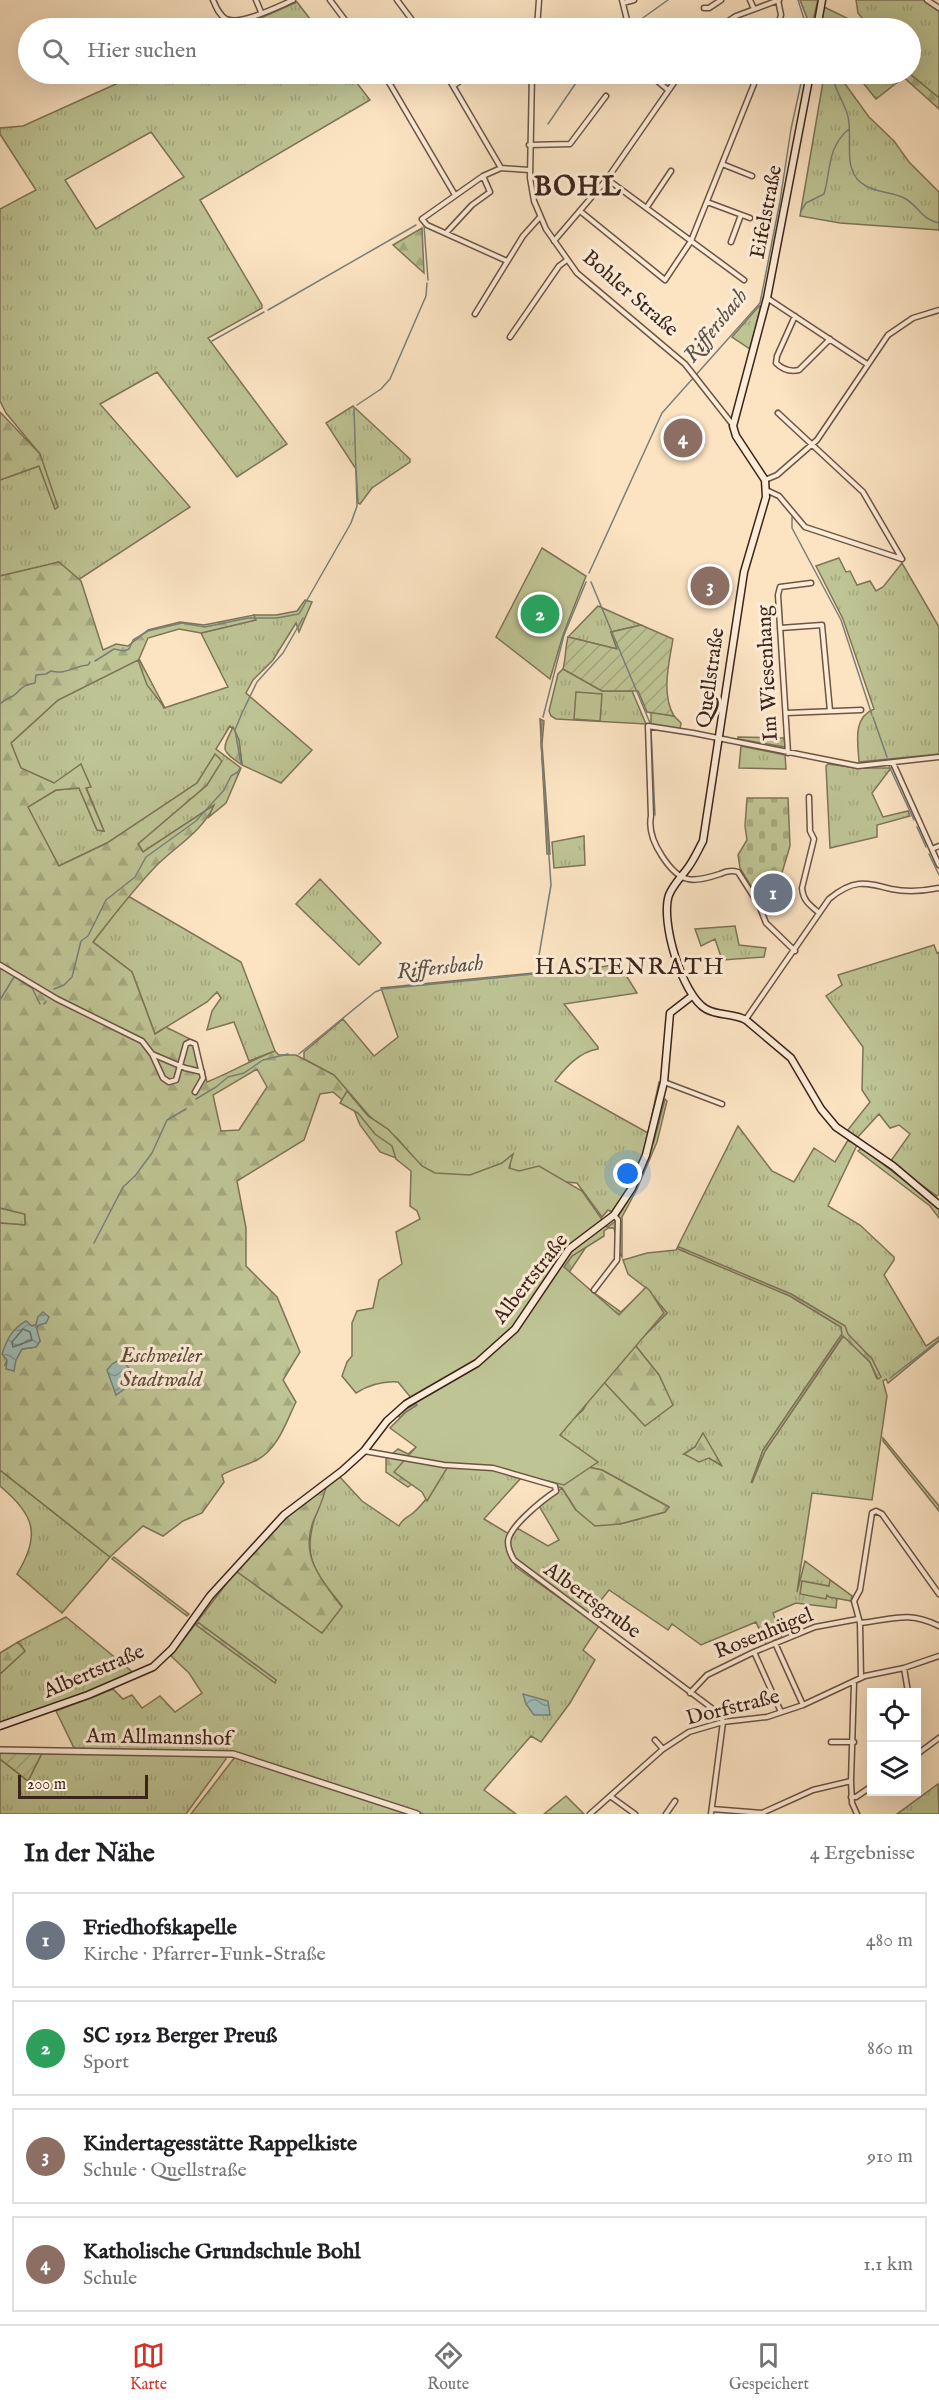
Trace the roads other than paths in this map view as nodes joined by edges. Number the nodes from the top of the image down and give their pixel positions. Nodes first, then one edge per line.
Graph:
1 (213, 0) edge
2 (256, 0) edge
3 (292, 0) edge
4 (330, 0) edge
5 (397, 0) edge
6 (539, 0) edge
7 (634, 0) edge
8 (721, 0) edge
9 (750, 0) edge
10 (778, 0) edge
11 (822, 0) edge
12 (927, 0) edge
13 (622, 2) edge
14 (704, 8) dead end
15 (939, 8) edge
16 (754, 9) junction
17 (261, 12) junction
18 (226, 18) edge
19 (247, 18) edge
20 (344, 18) edge
21 (410, 18) edge
22 (538, 18) edge
23 (626, 18) edge
24 (733, 18) edge
25 (780, 18) edge
26 (819, 18) edge
27 (390, 84) edge
28 (456, 84) edge
29 (532, 84) edge
30 (661, 84) edge
31 (672, 84) edge
32 (754, 84) edge
33 (808, 84) edge
34 (453, 86) joint
35 (668, 90) junction
36 (606, 96) dead end
37 (529, 145) junction
38 (722, 164) junction
39 (501, 168) junction
40 (530, 170) junction
41 (671, 171) dead end
42 (483, 176) junction
43 (752, 176) dead end
44 (607, 179) junction
45 (456, 195) junction
46 (707, 202) junction
47 (647, 207) junction
48 (580, 211) junction
49 (741, 215) junction
50 (540, 217) junction
51 (750, 218) dead end
52 (446, 233) junction
53 (554, 241) junction
54 (691, 241) junction
55 (731, 242) dead end
56 (567, 260) junction
57 (507, 261) junction
58 (744, 280) dead end
59 (767, 298) junction
60 (939, 310) edge
61 (475, 314) dead end
62 (795, 316) junction
63 (510, 338) dead end
64 (830, 339) junction
65 (867, 364) junction
66 (778, 413) dead end
67 (733, 426) junction
68 (813, 444) junction
69 (765, 480) junction
70 (766, 490) junction
71 (811, 584) dead end
72 (780, 627) junction
73 (861, 710) dead end
74 (830, 711) junction
75 (786, 714) junction
76 (719, 738) junction
77 (788, 753) junction
78 (939, 757) edge
79 (893, 763) junction
80 (809, 797) dead end
81 (939, 846) edge
82 (932, 849) junction
83 (939, 865) edge
84 (681, 877) junction
85 (939, 888) edge
86 (819, 913) junction
87 (795, 951) junction
88 (0, 965) edge
89 (692, 996) junction
90 (746, 1020) junction
91 (152, 1054) junction
92 (180, 1066) junction
93 (202, 1072) junction
94 (664, 1082) junction
95 (195, 1092) dead end
96 (722, 1104) dead end
97 (939, 1205) edge
98 (614, 1215) junction
99 (594, 1290) dead end
100 (364, 1451) junction
101 (939, 1594) edge
102 (859, 1621) junction
103 (939, 1626) edge
104 (775, 1643) junction
105 (754, 1652) junction
106 (939, 1656) edge
107 (904, 1668) junction
108 (861, 1678) junction
109 (854, 1682) junction
110 (907, 1688) edge
111 (690, 1693) junction
112 (803, 1705) junction
113 (781, 1713) junction
114 (723, 1722) junction
115 (0, 1726) edge
116 (939, 1738) edge
117 (655, 1740) dead end
118 (831, 1742) dead end
119 (854, 1742) junction
120 (663, 1749) junction
121 (0, 1750) edge
122 (921, 1751) edge
123 (851, 1781) junction
124 (867, 1789) edge
125 (610, 1796) junction
126 (851, 1797) junction
127 (675, 1801) dead end
128 (711, 1812) edge
129 (668, 1813) edge
130 (417, 1814) edge
131 (590, 1814) edge
132 (635, 1814) edge
133 (857, 1814) edge

1 - 18 street
2 - 17 street
3 - 17 street
4 - 20 street
5 - 21 street
6 - 22 street
7 - 13 street
8 - 14 street
9 - 16 street
10 - 16 street
10 - 25 street
11 - 26 main road
12 - 15 street
13 - 23 street
16 - 24 street
17 - 19 street
27 - 45 street
28 - 34 street
29 - 37 street, Bohler Straße
30 - 35 street
31 - 35 street
32 - 38 street
33 - 59 main road, Eifelstraße
34 - 39 street
35 - 44 street
36 - 37 street
37 - 40 street, Bohler Straße
38 - 43 street
38 - 46 street
39 - 40 street
39 - 42 street
40 - 50 street, Bohler Straße
41 - 47 street
42 - 45 street
42 - 52 street
44 - 47 street
44 - 48 street
45 - 52 street
46 - 49 street
46 - 54 street
47 - 54 street
48 - 53 street
48 - 54 street
49 - 51 street
49 - 55 street
50 - 53 street, Bohler Straße
50 - 57 street
52 - 57 street
53 - 56 street, Bohler Straße
54 - 58 street
56 - 63 street
56 - 67 street, Bohler Straße
57 - 61 street
59 - 62 street
59 - 67 main road, Eifelstraße
60 - 65 street
62 - 64 street
62 - 64 street
64 - 65 street
65 - 68 street
66 - 68 street
67 - 69 main road, Bohler Straße
68 - 69 street
68 - 70 street
69 - 70 main road, Quellstraße
70 - 76 main road, Quellstraße
71 - 72 street, Im Wiesenhang
72 - 74 street
72 - 75 street, Im Wiesenhang
73 - 74 street
74 - 75 street
75 - 77 street, Im Wiesenhang
76 - 77 street
76 - 84 main road, Quellstraße
76 - 84 street
77 - 79 street
78 - 79 street
79 - 82 street
80 - 86 street
81 - 82 street
82 - 83 street
84 - 87 street
84 - 89 main road, Quellstraße
85 - 86 street
86 - 87 street
87 - 90 street
88 - 91 street
89 - 90 main road
89 - 94 main road, Albertstraße
90 - 97 main road
91 - 92 street
91 - 92 street
92 - 93 street
92 - 93 street
93 - 95 street
94 - 96 street
94 - 98 main road, Albertstraße
98 - 99 street
98 - 100 main road, Albertstraße
100 - 111 street, Albertsgrube
100 - 115 main road, Albertstraße
101 - 102 street
102 - 103 street, Rosenhügel
102 - 104 street, Rosenhügel
102 - 108 street
104 - 105 street, Rosenhügel
104 - 112 street
105 - 111 street, Rosenhügel
105 - 113 street
106 - 107 street, Dorfstraße
107 - 108 street, Dorfstraße
107 - 110 street
108 - 109 street, Dorfstraße
109 - 112 street, Dorfstraße
109 - 119 street
111 - 114 street, Albertsgrube
112 - 113 street, Dorfstraße
113 - 114 street, Dorfstraße
114 - 120 street, Dorfstraße
114 - 128 street
116 - 122 street
117 - 120 street
118 - 119 street
119 - 123 street
120 - 125 street, Dorfstraße
121 - 130 street, Am Allmannshof
123 - 126 street
123 - 128 street
124 - 126 street
125 - 131 street, Dorfstraße
125 - 132 street
126 - 133 street
127 - 129 street

